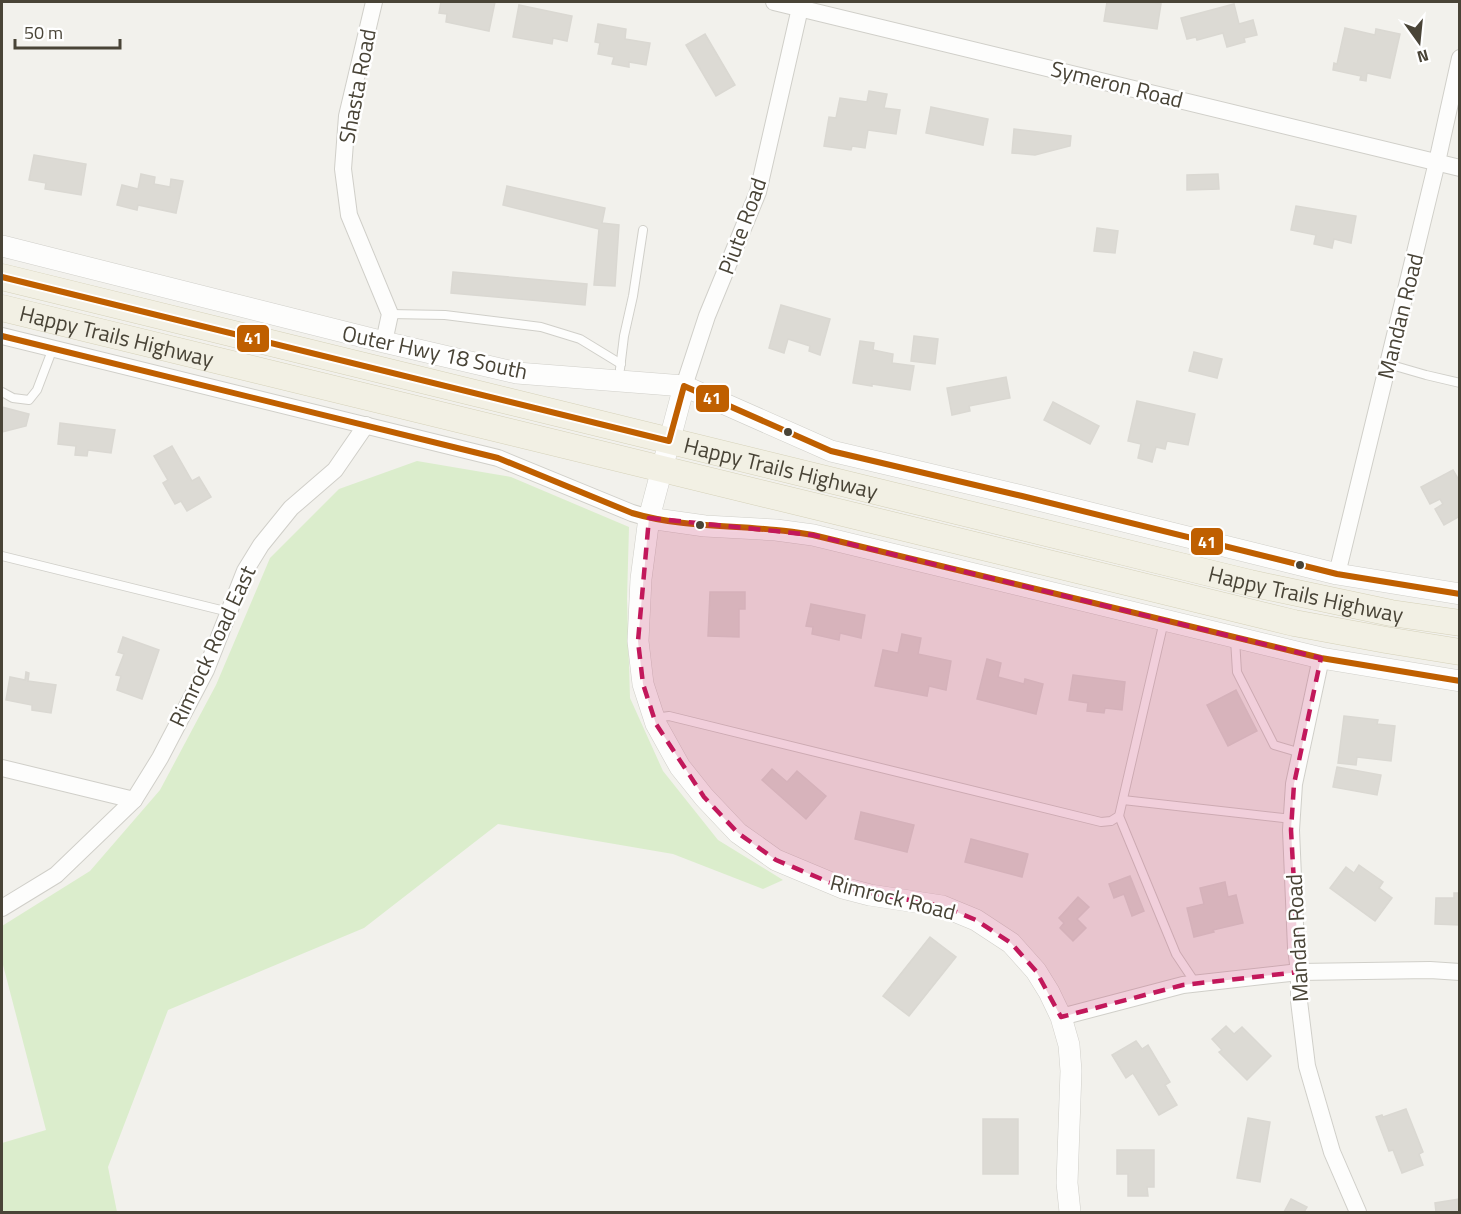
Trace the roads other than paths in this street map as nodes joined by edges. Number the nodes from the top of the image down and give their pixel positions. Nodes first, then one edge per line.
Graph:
1 (374, 2) edge
2 (774, 2) edge
3 (800, 8) junction
4 (1460, 58) edge
5 (1437, 162) junction
6 (1460, 168) edge
7 (643, 230) dead end
8 (2, 246) edge
9 (2, 277) edge
10 (2, 308) edge
11 (390, 314) junction
12 (2, 339) edge
13 (384, 342) junction
14 (53, 348) junction
15 (1388, 364) junction
16 (620, 373) junction
17 (1460, 383) edge
18 (684, 386) junction
19 (2, 392) edge
20 (366, 425) junction
21 (669, 441) junction
22 (662, 470) junction
23 (649, 518) junction
24 (2, 556) edge
25 (1337, 574) junction
26 (1460, 594) edge
27 (229, 612) junction
28 (1165, 620) junction
29 (1460, 623) edge
30 (1235, 636) junction
31 (1460, 652) edge
32 (1321, 658) junction
33 (1460, 681) edge
34 (654, 718) junction
35 (1301, 753) junction
36 (2, 768) edge
37 (134, 800) junction
38 (1123, 800) junction
39 (1119, 816) junction
40 (1292, 819) junction
41 (2, 908) edge
42 (1299, 972) junction
43 (1460, 972) edge
44 (1196, 984) junction
45 (1061, 1017) junction
46 (1070, 1212) edge
47 (1358, 1212) edge

1 - 11 street, Shasta Road
2 - 3 street, Symeron Road
3 - 5 street, Symeron Road
3 - 18 street, Piute Road
4 - 5 street, Mandan Road
5 - 6 street, Symeron Road
5 - 15 street, Mandan Road
7 - 16 lane
8 - 13 street, Outer Hwy 18 South
9 - 21 main road, Happy Trails Highway
10 - 22 main road, Happy Trails Highway
11 - 13 street
11 - 16 lane
12 - 14 street
13 - 16 street, Outer Hwy 18 South
14 - 19 lane
14 - 20 street
15 - 17 lane
15 - 25 street, Mandan Road
16 - 18 street, Outer Hwy 18 South
18 - 21 street, Piute Road
18 - 25 street, Outer Hwy 18 South
20 - 23 street
20 - 27 street, Rimrock Road East
21 - 22 street, Rimrock Road
21 - 29 main road, Happy Trails Highway
22 - 23 street, Rimrock Road
22 - 31 main road, Happy Trails Highway
23 - 28 street
23 - 34 street, Rimrock Road
24 - 27 lane
25 - 26 street, Outer Hwy 18 South
27 - 37 street, Rimrock Road East
28 - 30 street
28 - 38 lane
30 - 32 street
30 - 35 lane
32 - 33 street
32 - 35 street, Mandan Road
34 - 39 lane
34 - 45 street, Rimrock Road
35 - 40 street, Mandan Road
36 - 37 street
37 - 41 street, Rimrock Road East
38 - 39 lane
38 - 40 lane
39 - 44 lane
40 - 42 street, Mandan Road
42 - 43 street
42 - 44 street
42 - 47 street, Mandan Road
44 - 45 street
45 - 46 street, Rimrock Road

